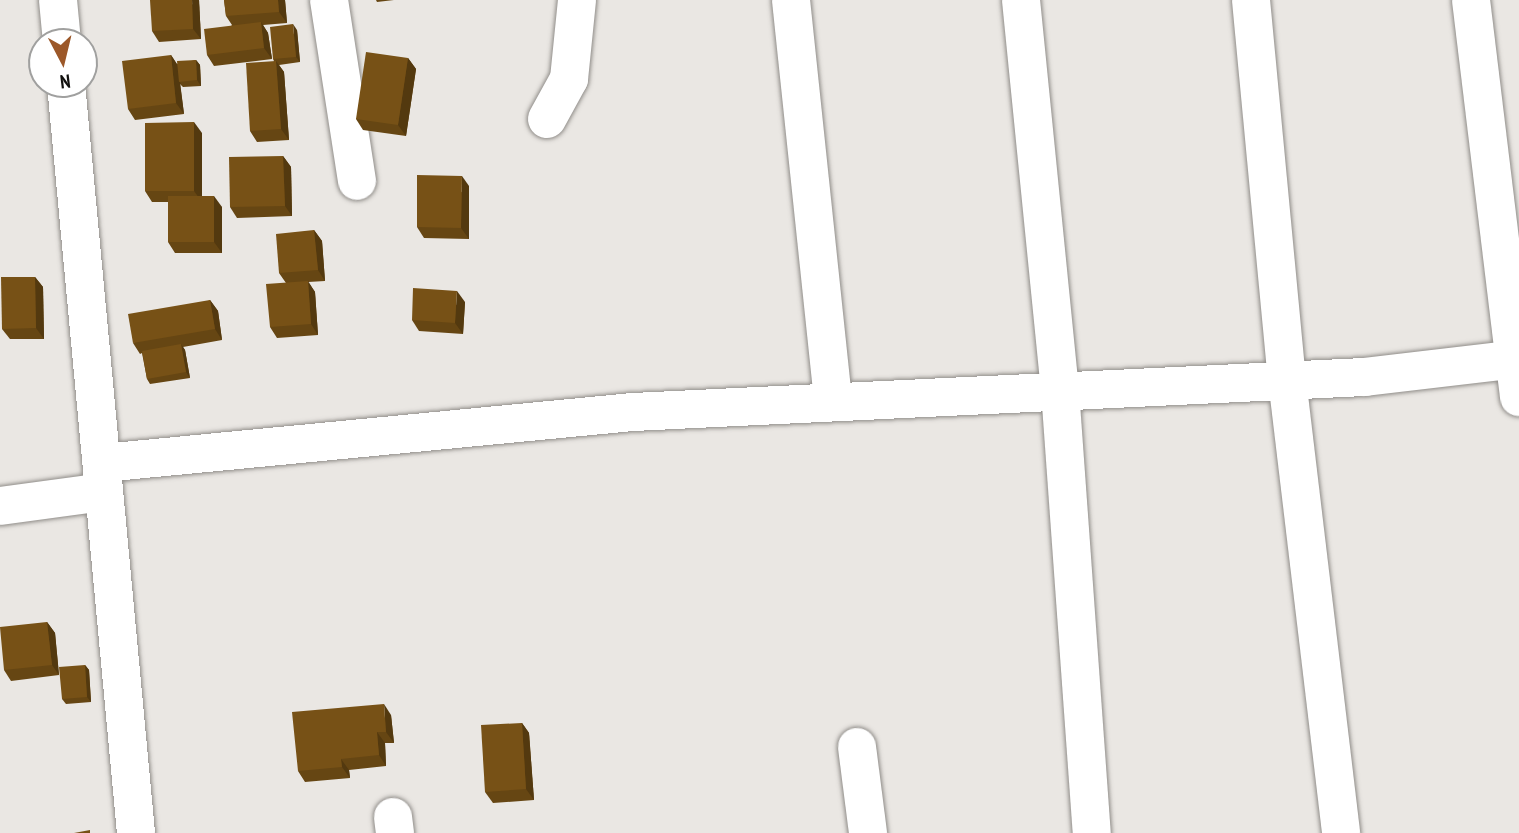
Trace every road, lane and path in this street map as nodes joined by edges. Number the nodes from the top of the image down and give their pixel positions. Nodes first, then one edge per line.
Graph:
1 (58, 0) edge
2 (329, 0) edge
3 (576, 0) edge
4 (791, 0) edge
5 (1021, 0) edge
6 (1251, 0) edge
7 (1471, 0) edge
8 (61, 28) edge
9 (67, 98) edge
10 (547, 119) dead end
11 (357, 181) dead end
12 (1518, 372) edge
13 (1287, 379) junction
14 (1059, 390) junction
15 (833, 401) junction
16 (103, 477) junction
17 (0, 506) edge
18 (857, 747) dead end
19 (136, 833) edge
20 (868, 833) edge
21 (1092, 833) edge
22 (1341, 833) edge

1 - 8 street
2 - 11 street
3 - 10 street
4 - 15 street
5 - 14 street
6 - 13 street
7 - 12 street
9 - 16 street
12 - 13 street
13 - 14 street
13 - 22 street
14 - 15 street
14 - 21 street
15 - 16 street
16 - 17 street
16 - 19 street
18 - 20 street

